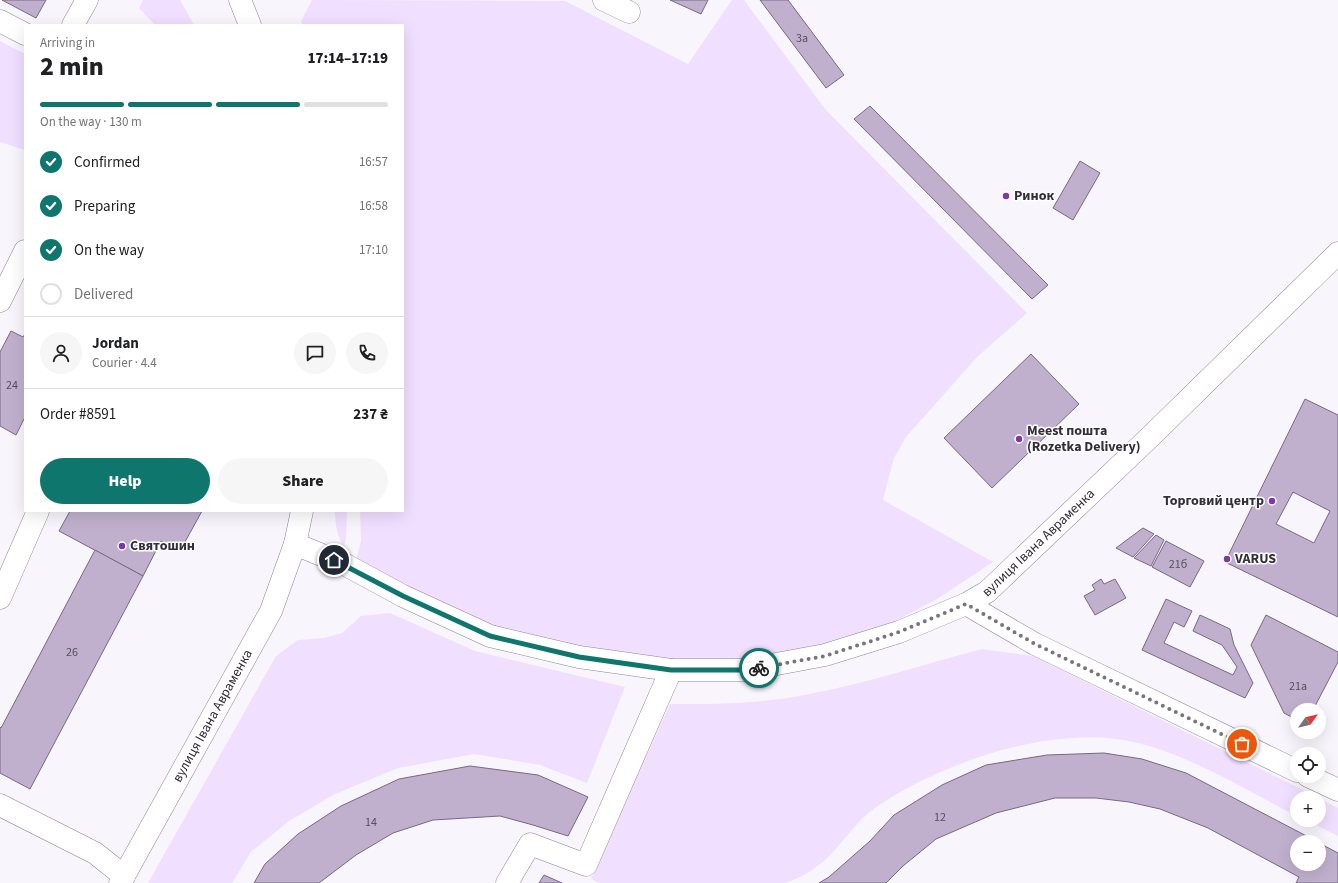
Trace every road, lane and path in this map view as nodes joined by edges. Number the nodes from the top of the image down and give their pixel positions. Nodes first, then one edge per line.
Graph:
1 (87, 0) edge
2 (240, 0) edge
3 (604, 0) edge
4 (629, 12) dead end
5 (0, 21) edge
6 (74, 24) edge
7 (250, 24) edge
8 (24, 33) edge
9 (24, 253) edge
10 (1338, 253) edge
11 (0, 301) edge
12 (38, 512) edge
13 (302, 512) edge
14 (295, 544) junction
15 (0, 598) edge
16 (966, 604) junction
17 (671, 670) junction
18 (1290, 768) edge
19 (1323, 783) edge
20 (1338, 790) edge
21 (0, 805) edge
22 (122, 880) edge
23 (507, 883) edge

1 - 6 street
2 - 7 street
3 - 4 street
5 - 8 street
9 - 11 street
10 - 16 street, вулиця Івана Авраменка
12 - 15 street
13 - 14 street, вулиця Івана Авраменка
14 - 17 street, вулиця Івана Авраменка
14 - 22 street, вулиця Івана Авраменка
16 - 17 street, вулиця Івана Авраменка
16 - 18 street
17 - 23 street
19 - 20 street
21 - 22 street

